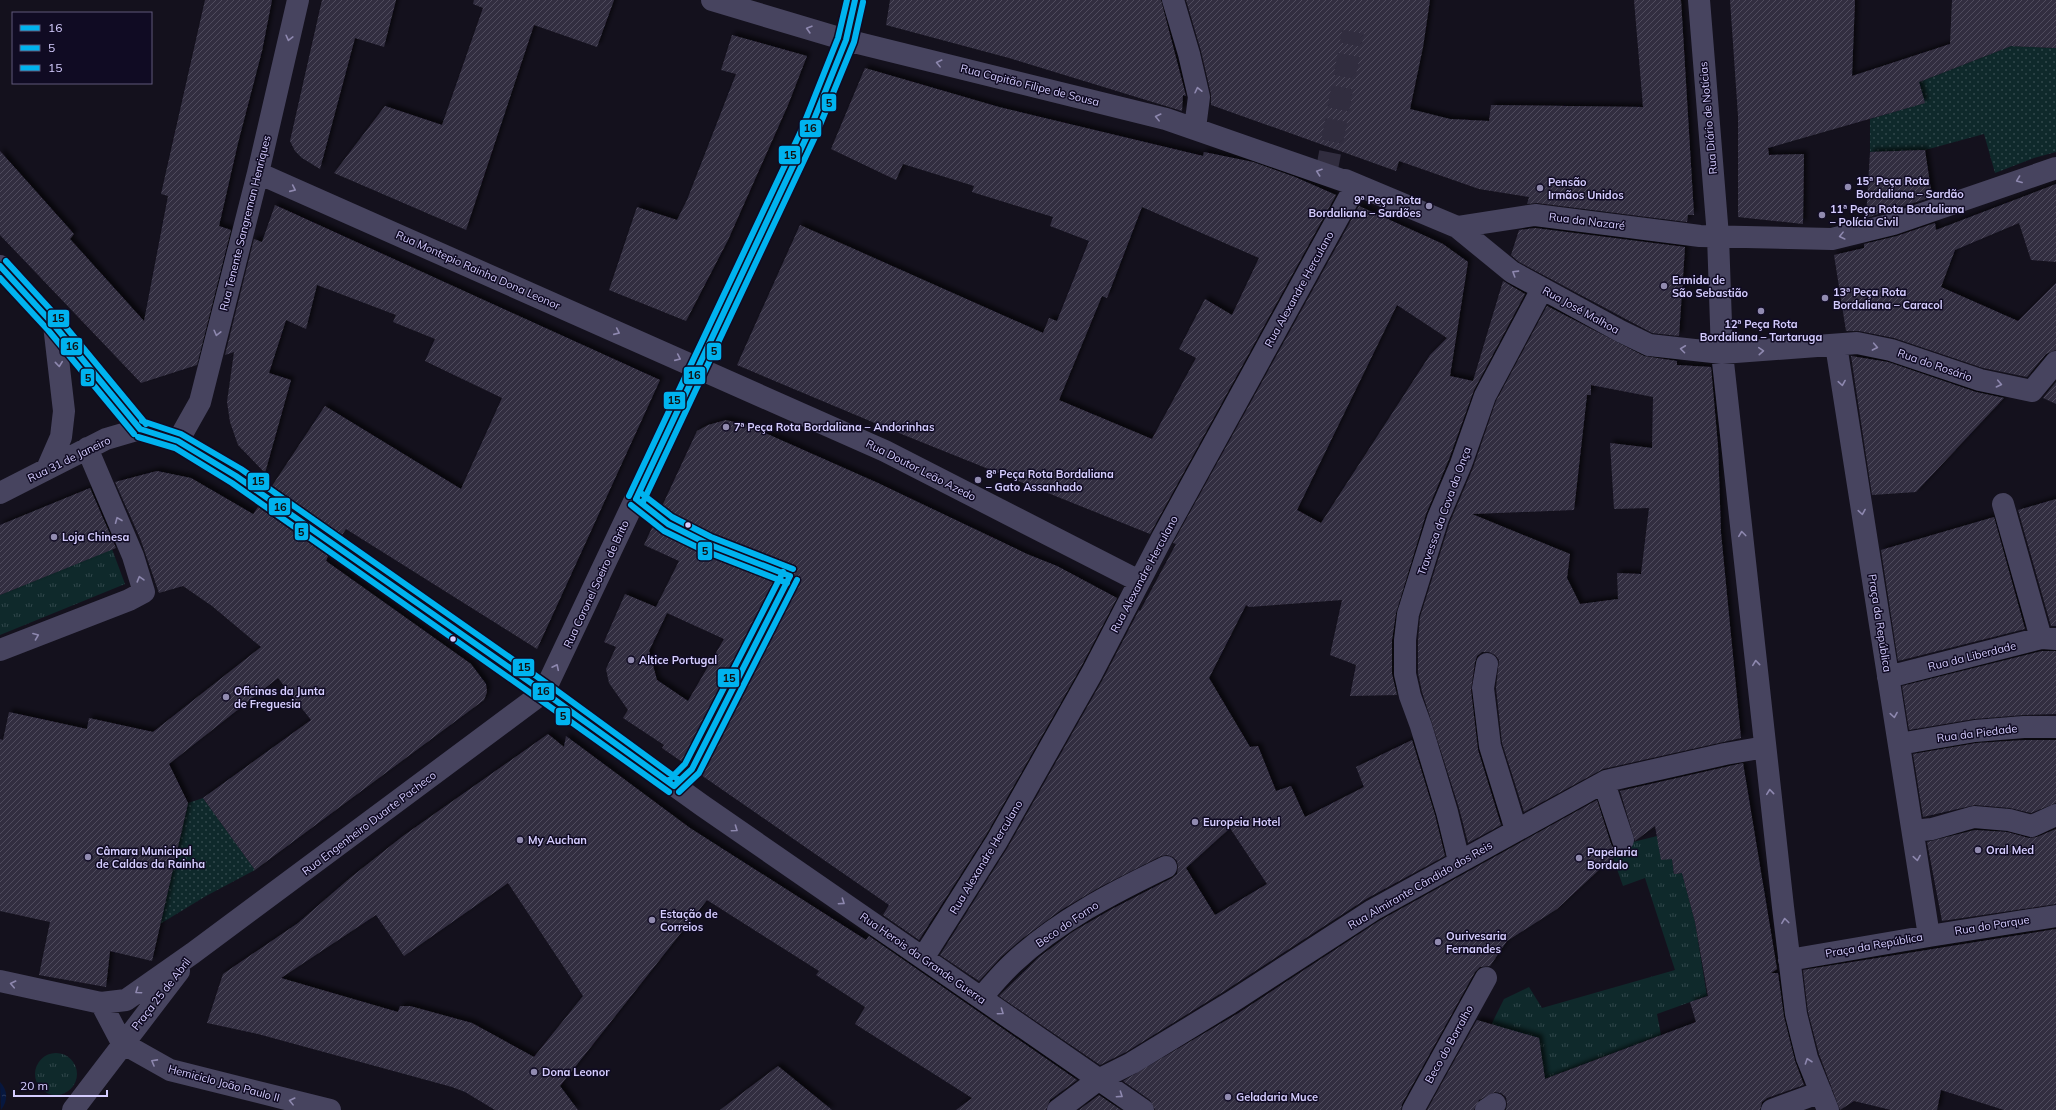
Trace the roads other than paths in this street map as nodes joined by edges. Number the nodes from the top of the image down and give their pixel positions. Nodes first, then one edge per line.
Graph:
1 (298, 0) edge
2 (712, 0) edge
3 (854, 0) edge
4 (1173, 0) edge
5 (1699, 0) edge
6 (846, 40) junction
7 (1195, 128) junction
8 (2056, 168) edge
9 (258, 173) junction
10 (1350, 183) junction
11 (1456, 227) junction
12 (1718, 236) junction
13 (0, 266) edge
14 (1542, 289) junction
15 (54, 325) junction
16 (1836, 345) junction
17 (1722, 354) junction
18 (2056, 362) edge
19 (698, 367) junction
20 (140, 429) junction
21 (178, 441) junction
22 (87, 448) junction
23 (47, 469) junction
24 (0, 493) edge
25 (2004, 504) dead end
26 (1139, 581) junction
27 (2048, 638) edge
28 (0, 650) edge
29 (1487, 664) dead end
30 (1888, 677) junction
31 (544, 692) junction
32 (2056, 727) edge
33 (1899, 744) junction
34 (1765, 747) junction
35 (1604, 783) junction
36 (2056, 815) edge
37 (1516, 830) junction
38 (1913, 831) junction
39 (1623, 840) dead end
40 (1459, 861) junction
41 (1166, 867) dead end
42 (2056, 916) edge
43 (1929, 936) junction
44 (194, 953) junction
45 (923, 958) junction
46 (1789, 960) junction
47 (1486, 978) dead end
48 (0, 981) edge
49 (981, 998) junction
50 (102, 1003) junction
51 (122, 1043) junction
52 (1098, 1080) junction
53 (1824, 1101) edge
54 (72, 1110) edge
55 (330, 1110) edge
56 (1058, 1110) edge
57 (1143, 1110) edge
58 (1412, 1110) edge
59 (1772, 1110) edge

1 -> 9 street, Rua Tenente Sangreman Henriques
6 -> 2 street, Rua Capitão Filipe de Sousa
3 - 6 street, Rua Coronel Soeiro de Brito
7 -> 4 street
5 - 12 street, Rua Diário de Notícias
7 -> 6 street, Rua Capitão Filipe de Sousa
6 - 19 street, Rua Coronel Soeiro de Brito
10 -> 7 street, Rua Capitão Filipe de Sousa
8 -> 12 street, Rua da Nazaré
9 -> 19 street, Rua Montepio Rainha Dona Leonor
9 -> 21 street, Rua Tenente Sangreman Henriques
10 - 11 street, Rua Capitão Filipe de Sousa
10 - 26 street, Rua Alexandre Herculano
11 - 12 street, Rua da Nazaré
14 -> 11 street, Rua José Malhoa
12 - 17 street, Rua Diário de Notícias
13 - 15 street
17 -> 14 street, Rua José Malhoa
14 - 40 street, Travessa da Cova da Onça
15 - 20 street
15 -> 23 street
17 -> 16 street
16 -> 18 street, Rua do Rosário
16 -> 30 street, Praça da República
34 -> 17 street
19 - 26 street, Rua Doutor Leão Azedo
31 -> 19 street, Rua Coronel Soeiro de Brito
20 - 21 street, Rua Herois da Grande Guerra
20 - 22 street, Rua 31 de Janeiro
21 - 31 street, Rua Herois da Grande Guerra
22 - 23 street, Rua 31 de Janeiro
28 -> 22 street
23 - 24 street, Rua 31 de Janeiro
25 - 27 street
26 - 45 street, Rua Alexandre Herculano
27 - 30 street, Rua da Liberdade
29 - 37 street
30 -> 33 street, Praça da República
31 - 44 street, Rua Engenheiro Duarte Pacheco
31 -> 45 street, Rua Herois da Grande Guerra
32 - 33 street, Rua da Piedade
33 - 38 street, Praça da República
34 - 35 street, Rua Almirante Cândido dos Reis
46 -> 34 street
35 - 37 street, Rua Almirante Cândido dos Reis
35 - 39 street
36 - 38 street
37 - 40 street, Rua Almirante Cândido dos Reis
38 -> 43 street, Praça da República
40 - 52 street, Rua Almirante Cândido dos Reis
41 - 49 street, Beco do Forno
42 - 43 street, Rua do Parque
43 - 46 street, Praça da República
44 -> 50 street, Praça 25 de Abril
44 - 51 street, Praça 25 de Abril
45 - 49 street, Rua Herois da Grande Guerra
53 -> 46 street
47 - 58 street, Beco do Borralho
50 -> 48 street, Praça 25 de Abril
49 -> 52 street, Rua Herois da Grande Guerra
50 - 51 street, Praça 25 de Abril
51 - 54 street, Praça 25 de Abril
55 -> 51 street, Hemiciclo João Paulo II
52 - 56 street, Rua Almirante Cândido dos Reis
52 -> 57 street, Rua Herois da Grande Guerra
53 - 59 street

